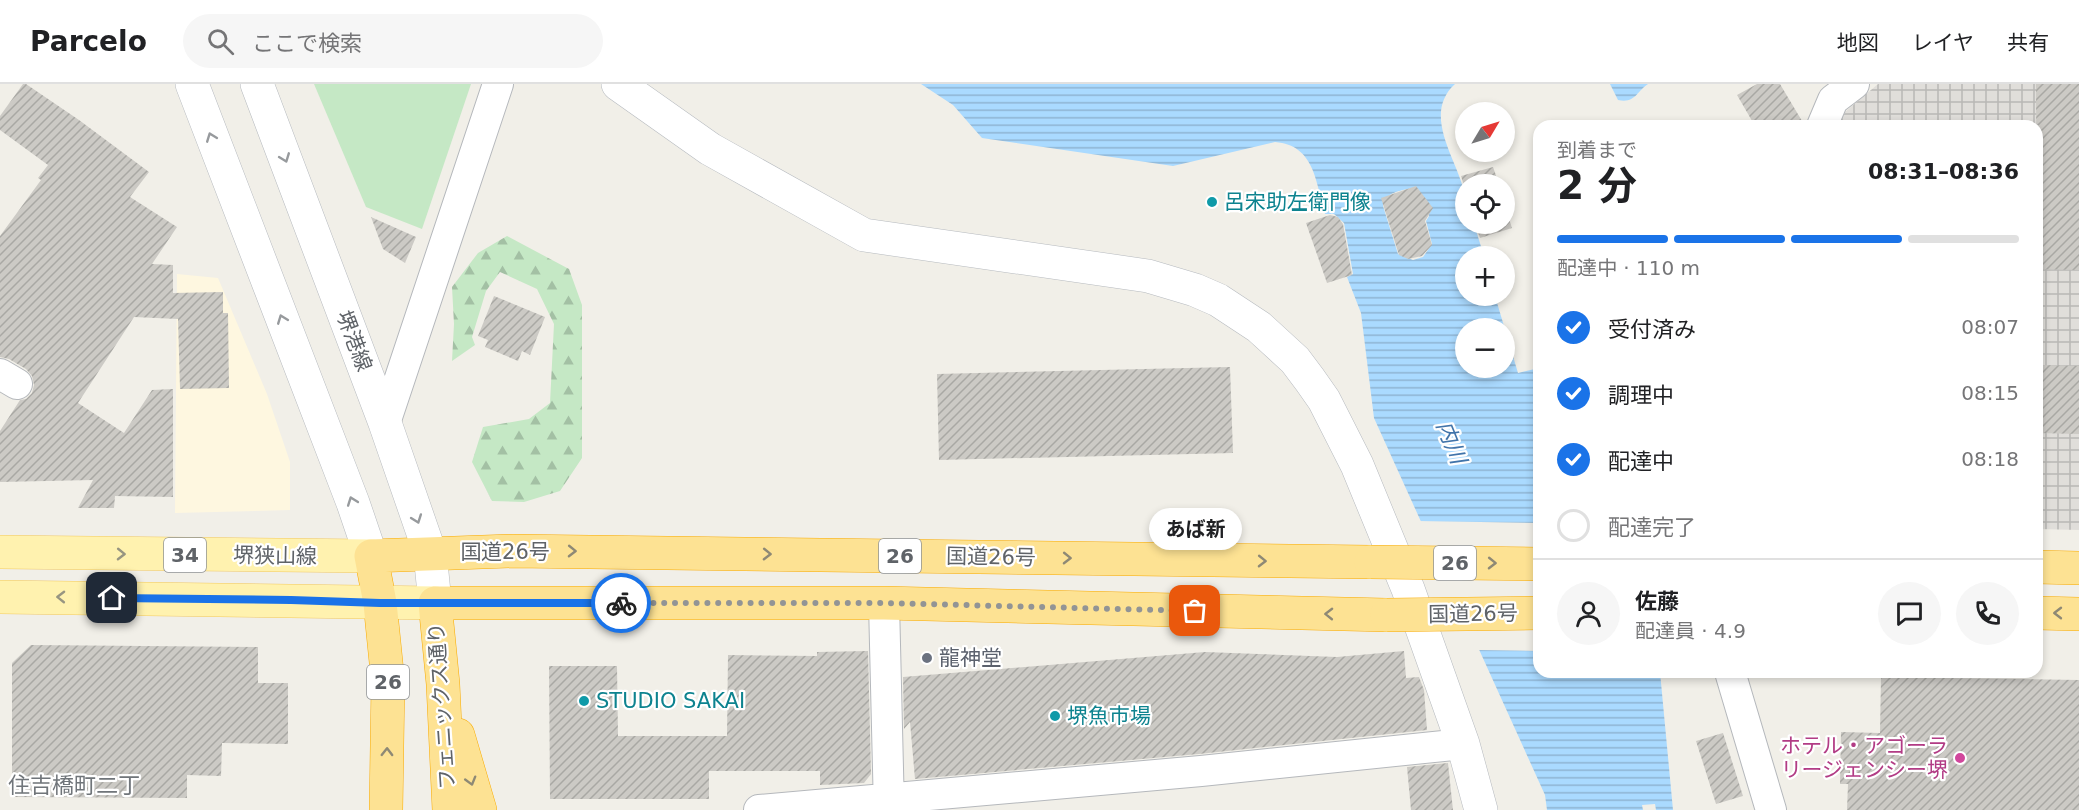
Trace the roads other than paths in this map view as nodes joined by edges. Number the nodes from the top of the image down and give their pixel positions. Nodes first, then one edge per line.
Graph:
1 (192, 84) edge
2 (257, 84) edge
3 (498, 84) edge
4 (618, 84) edge
5 (1854, 84) edge
6 (1825, 120) edge
7 (385, 423) junction
8 (0, 552) edge
9 (430, 553) junction
10 (371, 556) junction
11 (1533, 564) edge
12 (2043, 567) edge
13 (2079, 568) edge
14 (0, 597) edge
15 (380, 603) junction
16 (435, 603) junction
17 (884, 603) junction
18 (1533, 613) edge
19 (2043, 613) edge
20 (2079, 614) edge
21 (1732, 678) edge
22 (443, 684) junction
23 (1463, 744) junction
24 (889, 805) edge
25 (386, 810) edge
26 (449, 810) edge
27 (480, 810) edge
28 (759, 810) edge
29 (1481, 810) edge
30 (1771, 810) edge

10 -> 1 street
2 -> 7 street, 堺港線
3 - 7 street
4 - 23 street
5 - 6 street
7 -> 9 street, 堺港線
8 -> 10 main road, 堺狭山線 / 34
9 - 10 highway, 国道26号 / 26
9 -> 11 highway, 国道26号 / 26, bridge
9 - 16 street, 堺港線
10 - 15 highway, 26
12 - 13 highway
15 -> 14 main road, 堺狭山線 / 34
15 - 16 main road, 堺狭山線 / 34
25 -> 15 highway, 26
16 - 17 highway, 国道26号 / 26
16 - 22 highway, フェニックス通り
18 -> 17 highway, 国道26号 / 26, bridge
17 - 24 street
20 -> 19 highway
21 - 30 street
22 - 26 highway, フェニックス通り
22 -> 27 highway
23 - 24 street
23 - 29 street
24 - 28 street

